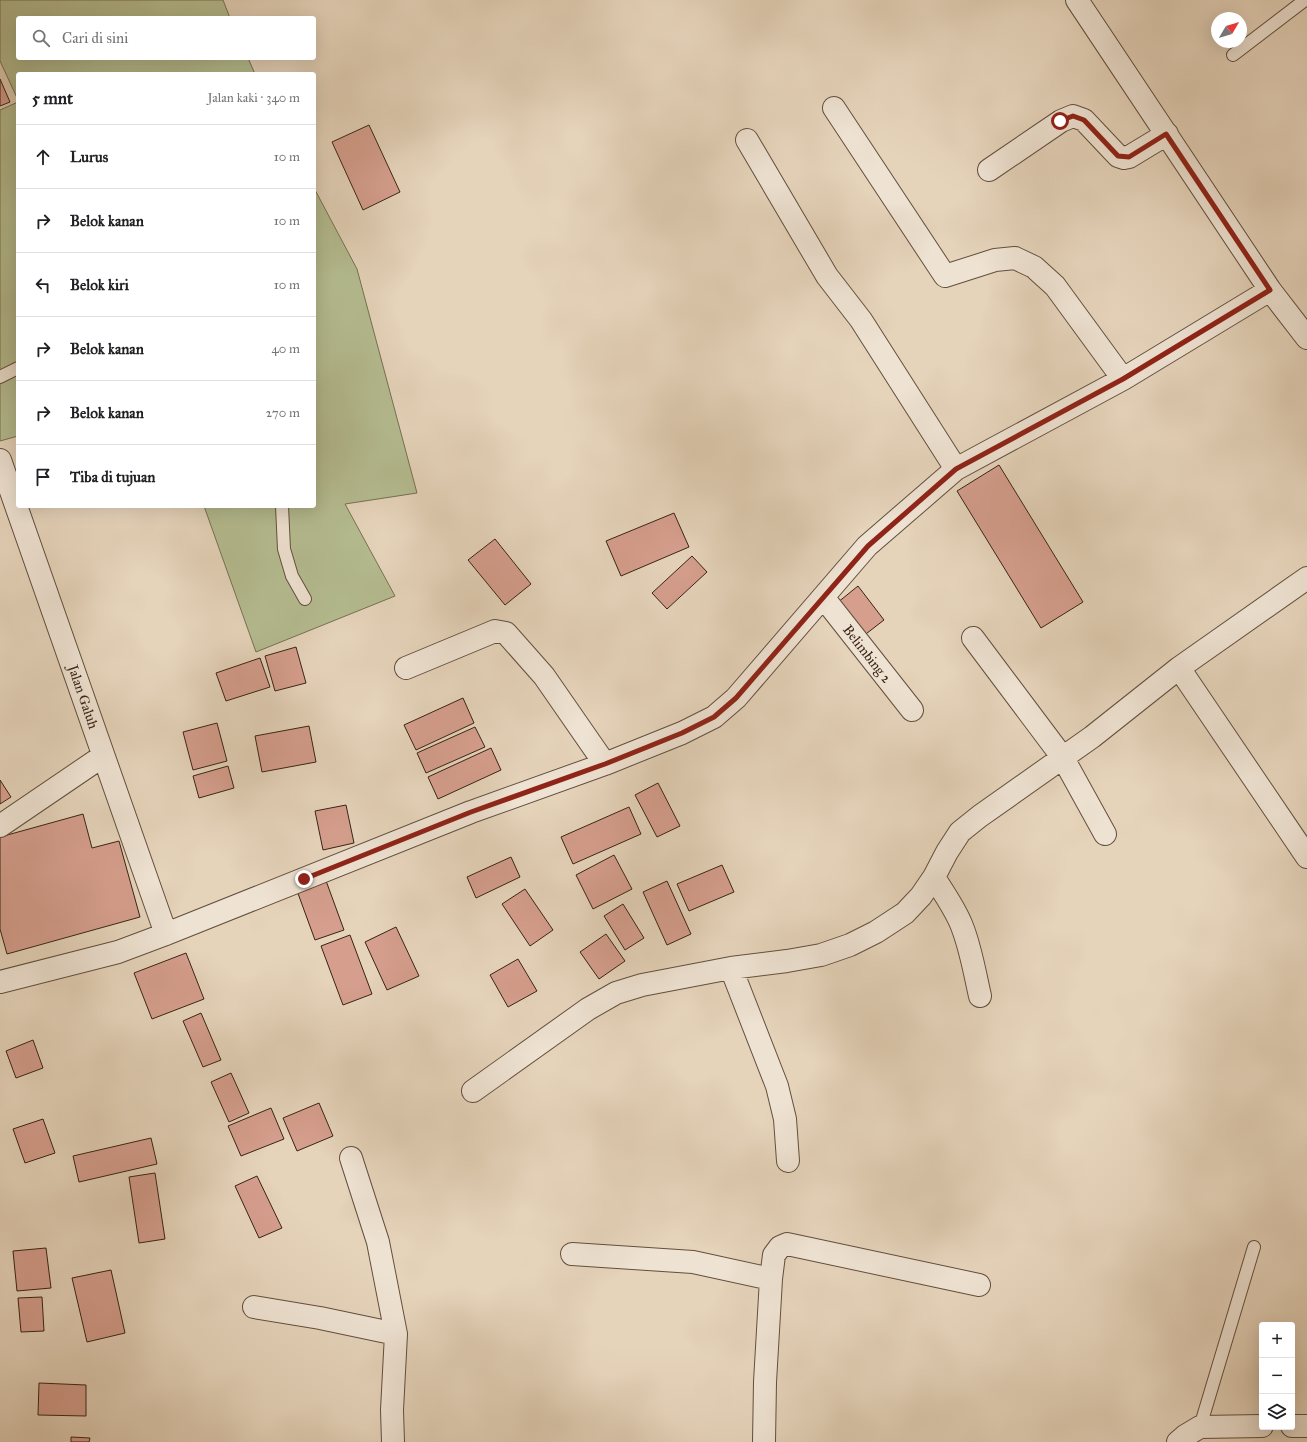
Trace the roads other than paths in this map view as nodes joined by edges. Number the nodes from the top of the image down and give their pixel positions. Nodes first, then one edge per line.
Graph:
1 (1077, 0) edge
2 (1305, 0) edge
3 (1233, 56) dead end
4 (834, 108) dead end
5 (1166, 134) junction
6 (747, 140) dead end
7 (990, 170) dead end
8 (1270, 290) junction
9 (1307, 338) edge
10 (16, 369) edge
11 (0, 377) edge
12 (1123, 379) junction
13 (0, 460) edge
14 (956, 469) junction
15 (16, 506) edge
16 (17, 508) edge
17 (282, 508) edge
18 (1307, 578) edge
19 (823, 597) junction
20 (305, 599) dead end
21 (973, 638) dead end
22 (406, 668) dead end
23 (1180, 668) junction
24 (912, 710) dead end
25 (103, 756) junction
26 (1063, 758) junction
27 (605, 764) junction
28 (0, 826) edge
29 (1105, 834) dead end
30 (1307, 857) edge
31 (934, 877) junction
32 (166, 934) junction
33 (731, 968) junction
34 (0, 982) edge
35 (980, 996) dead end
36 (473, 1091) dead end
37 (351, 1158) dead end
38 (788, 1160) dead end
39 (1254, 1247) dead end
40 (572, 1254) dead end
41 (771, 1279) junction
42 (979, 1285) dead end
43 (254, 1307) dead end
44 (396, 1334) junction
45 (1259, 1426) edge
46 (1295, 1426) edge
47 (1307, 1426) edge
48 (1200, 1427) junction
49 (393, 1442) edge
50 (764, 1442) edge
51 (1178, 1442) edge

1 - 5 street
2 - 3 lane
4 - 12 street
5 - 7 street
5 - 8 street
6 - 14 street
8 - 9 street
8 - 12 street
10 - 11 lane
12 - 14 street
13 - 15 street, Jalan Galuh
14 - 19 street
16 - 25 street, Jalan Galuh
17 - 20 lane
18 - 23 street
19 - 24 street, Belimbing 2
19 - 27 street
21 - 26 street
22 - 27 street
23 - 26 street
23 - 30 street
25 - 28 street
25 - 32 street, Jalan Galuh
26 - 29 street
26 - 31 street
27 - 32 street
31 - 33 street
31 - 35 street
32 - 34 street
33 - 36 street
33 - 38 street
37 - 44 street
39 - 48 lane
40 - 41 street
41 - 42 street
41 - 50 street
43 - 44 street
44 - 49 street
45 - 48 street
46 - 47 street
48 - 51 street

